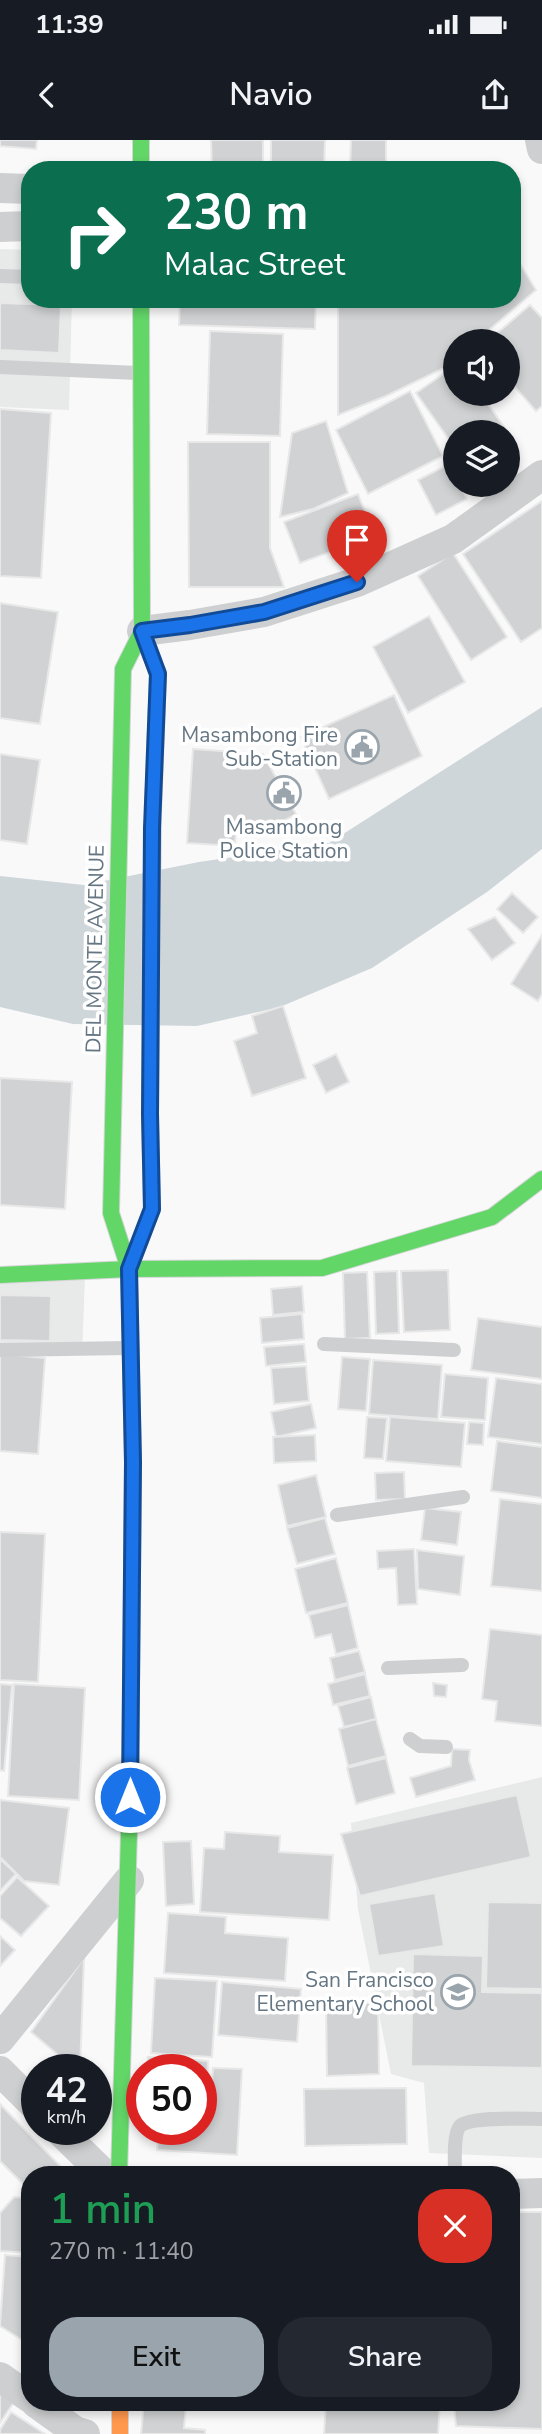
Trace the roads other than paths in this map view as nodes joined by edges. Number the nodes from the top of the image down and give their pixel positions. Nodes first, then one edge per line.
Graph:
1 (141, 140) edge
2 (540, 140) edge
3 (542, 149) edge
4 (141, 161) edge
5 (0, 188) edge
6 (21, 189) edge
7 (21, 226) edge
8 (0, 227) edge
9 (0, 276) edge
10 (21, 277) edge
11 (141, 308) edge
12 (0, 367) edge
13 (142, 373) junction
14 (542, 475) edge
15 (142, 631) junction
16 (542, 1179) edge
17 (517, 1215) dead end
18 (492, 1217) junction
19 (129, 1269) junction
20 (0, 1275) edge
21 (324, 1345) dead end
22 (131, 1348) junction
23 (0, 1350) edge
24 (454, 1350) dead end
25 (463, 1497) dead end
26 (337, 1515) dead end
27 (462, 1665) dead end
28 (388, 1668) dead end
29 (410, 1740) dead end
30 (446, 1747) dead end
31 (129, 1880) junction
32 (0, 2039) edge
33 (0, 2071) edge
34 (21, 2092) edge
35 (542, 2119) edge
36 (74, 2145) edge
37 (96, 2166) edge
38 (119, 2166) edge
39 (455, 2166) edge
40 (542, 2193) edge
41 (520, 2194) edge
42 (0, 2377) edge
43 (21, 2392) edge
44 (47, 2411) edge
45 (120, 2411) edge
46 (85, 2434) edge
47 (120, 2434) edge

1 - 4 main road
2 - 3 street
5 - 6 street
7 - 8 street
9 - 10 lane
11 - 13 main road, DEL MONTE AVENUE
12 - 13 lane
13 - 15 main road, DEL MONTE AVENUE
14 - 15 street
15 - 19 main road, DEL MONTE AVENUE
15 - 19 main road, DEL MONTE AVENUE
16 - 18 main road
17 - 18 main road
18 - 19 main road
19 - 20 main road
19 - 22 main road, DEL MONTE AVENUE
21 - 24 lane
22 - 23 lane
22 - 31 main road, DEL MONTE AVENUE
25 - 26 lane
27 - 28 lane
29 - 30 lane
31 - 32 street
31 - 38 main road, DEL MONTE AVENUE
33 - 34 street
35 - 39 lane
36 - 37 street
40 - 41 street
42 - 43 street
44 - 46 street
45 - 47 main road

